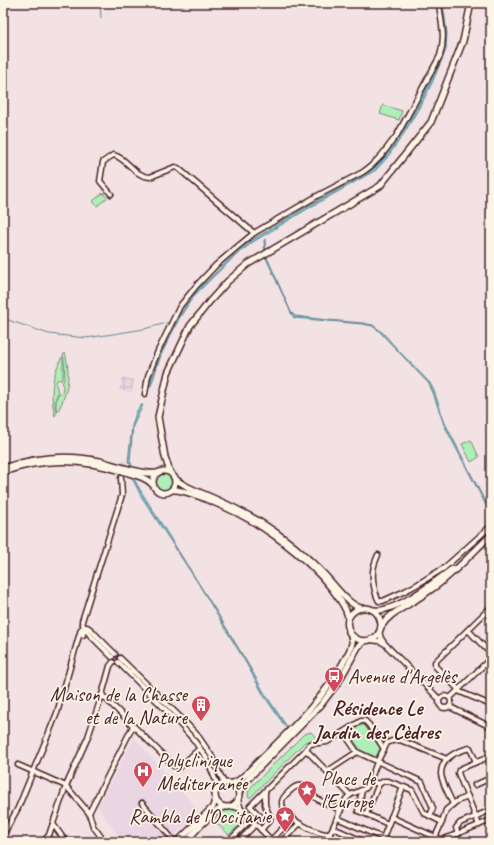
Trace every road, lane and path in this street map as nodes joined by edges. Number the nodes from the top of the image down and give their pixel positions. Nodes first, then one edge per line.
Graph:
1 (439, 3) edge
2 (471, 3) edge
3 (111, 194) dead end
4 (254, 234) junction
5 (144, 394) dead end
6 (165, 457) junction
7 (3, 468) edge
8 (3, 472) edge
9 (159, 472) junction
10 (170, 472) junction
11 (121, 478) tunnel mouth
12 (175, 478) junction
13 (153, 485) junction
14 (172, 490) junction
15 (491, 526) edge
16 (491, 535) edge
17 (472, 553) junction
18 (378, 555) dead end
19 (491, 607) edge
20 (361, 608) junction
21 (373, 610) junction
22 (348, 620) junction
23 (84, 628) junction
24 (380, 630) junction
25 (468, 630) junction
26 (349, 632) junction
27 (83, 635) junction
28 (90, 635) junction
29 (79, 638) junction
30 (371, 640) junction
31 (364, 641) junction
32 (384, 643) junction
33 (491, 654) edge
34 (115, 658) junction
35 (491, 658) edge
36 (459, 691) junction
37 (102, 695) junction
38 (450, 698) junction
39 (439, 699) junction
40 (491, 705) edge
41 (450, 706) junction
42 (133, 726) junction
43 (491, 727) edge
44 (344, 733) junction
45 (200, 748) junction
46 (384, 749) junction
47 (304, 751) junction
48 (356, 752) junction
49 (491, 756) edge
50 (446, 759) junction
51 (377, 762) junction
52 (476, 762) junction
53 (18, 765) dead end
54 (34, 771) junction
55 (328, 771) junction
56 (491, 778) edge
57 (370, 781) junction
58 (224, 783) junction
59 (231, 784) junction
60 (379, 784) junction
61 (474, 785) dead end
62 (66, 786) junction
63 (218, 786) junction
64 (403, 786) junction
65 (362, 790) junction
66 (265, 791) junction
67 (239, 793) junction
68 (350, 795) junction
69 (468, 798) junction
70 (215, 800) junction
71 (238, 800) junction
72 (142, 803) dead end
73 (452, 804) junction
74 (232, 806) junction
75 (223, 807) junction
76 (241, 809) junction
77 (491, 811) edge
78 (88, 813) junction
79 (366, 814) junction
80 (338, 816) junction
81 (430, 816) junction
82 (475, 816) junction
83 (391, 817) junction
84 (293, 818) junction
85 (251, 819) junction
86 (491, 820) edge
87 (442, 822) junction
88 (267, 823) junction
89 (52, 824) junction
90 (256, 824) junction
91 (299, 824) junction
92 (388, 824) junction
93 (479, 825) junction
94 (333, 828) junction
95 (261, 830) junction
96 (3, 834) edge
97 (330, 834) junction
98 (458, 834) junction
99 (435, 837) junction
100 (382, 838) junction
101 (271, 841) edge
102 (44, 842) edge
103 (66, 842) edge
104 (105, 842) edge
105 (176, 842) edge
106 (185, 842) edge
107 (228, 842) edge
108 (238, 842) edge
109 (281, 842) edge
110 (326, 842) edge
111 (365, 842) edge
112 (392, 842) edge
113 (433, 842) edge

1 - 4 street
2 - 6 main road
3 - 4 street
4 - 5 street
6 - 9 main road
6 - 10 main road
7 - 9 main road
8 - 13 main road
9 - 10 main road
9 - 13 main road
10 - 12 main road
11 - 23 street
12 - 14 main road
12 - 20 main road
13 - 14 main road
14 - 22 main road
15 - 18 street
16 - 17 main road
17 - 21 main road
17 - 24 main road
19 - 25 street
20 - 21 main road
20 - 22 main road
21 - 24 main road
22 - 26 main road
23 - 27 street
23 - 28 street
23 - 29 street
23 - 34 street
24 - 30 main road
24 - 32 street
25 - 33 street
25 - 36 street
26 - 31 main road
26 - 59 main road
27 - 28 street
27 - 29 street
28 - 34 street
29 - 54 street
30 - 31 main road
30 - 32 street
31 - 67 main road
32 - 39 street
34 - 37 street
34 - 45 street
34 - 58 street
35 - 36 street
36 - 38 street
36 - 40 street
37 - 42 street
37 - 62 street
38 - 39 street
38 - 41 street
39 - 41 street
41 - 43 street
42 - 45 street
42 - 78 street
44 - 46 street
44 - 47 street
44 - 48 street
45 - 63 street
46 - 50 street
46 - 51 street
47 - 55 street
47 - 66 street
48 - 51 street
48 - 55 street
49 - 52 street
50 - 52 street
50 - 73 street
51 - 57 street
51 - 81 street
52 - 69 street
53 - 54 street
54 - 62 street
54 - 96 street
55 - 68 street
56 - 61 street
57 - 60 street
57 - 65 street
58 - 59 main road
58 - 63 main road
59 - 67 main road
60 - 64 street
60 - 79 street
62 - 78 street
62 - 89 street
63 - 70 main road
64 - 81 street
64 - 83 street
65 - 68 street
65 - 79 street
66 - 88 street
66 - 88 street
67 - 71 main road
68 - 80 street
69 - 73 street
69 - 82 street
70 - 75 main road
70 - 105 main road
71 - 74 main road
71 - 76 street
72 - 105 street
73 - 87 street
74 - 75 main road
74 - 76 street
75 - 106 main road
76 - 85 street
77 - 82 street
78 - 104 street
79 - 92 street
80 - 84 street
80 - 94 street
80 - 100 street
81 - 87 street
82 - 93 street
82 - 98 street
83 - 92 street
83 - 99 street
84 - 91 street
84 - 101 street
85 - 90 street
85 - 107 street
86 - 93 street
87 - 99 street
88 - 95 street
89 - 102 street
89 - 103 street
90 - 95 street
90 - 108 street
91 - 97 street
91 - 109 street
92 - 100 street
93 - 98 street
94 - 97 street
94 - 111 street
95 - 101 street
97 - 110 street
98 - 99 street
99 - 113 street
100 - 112 street

